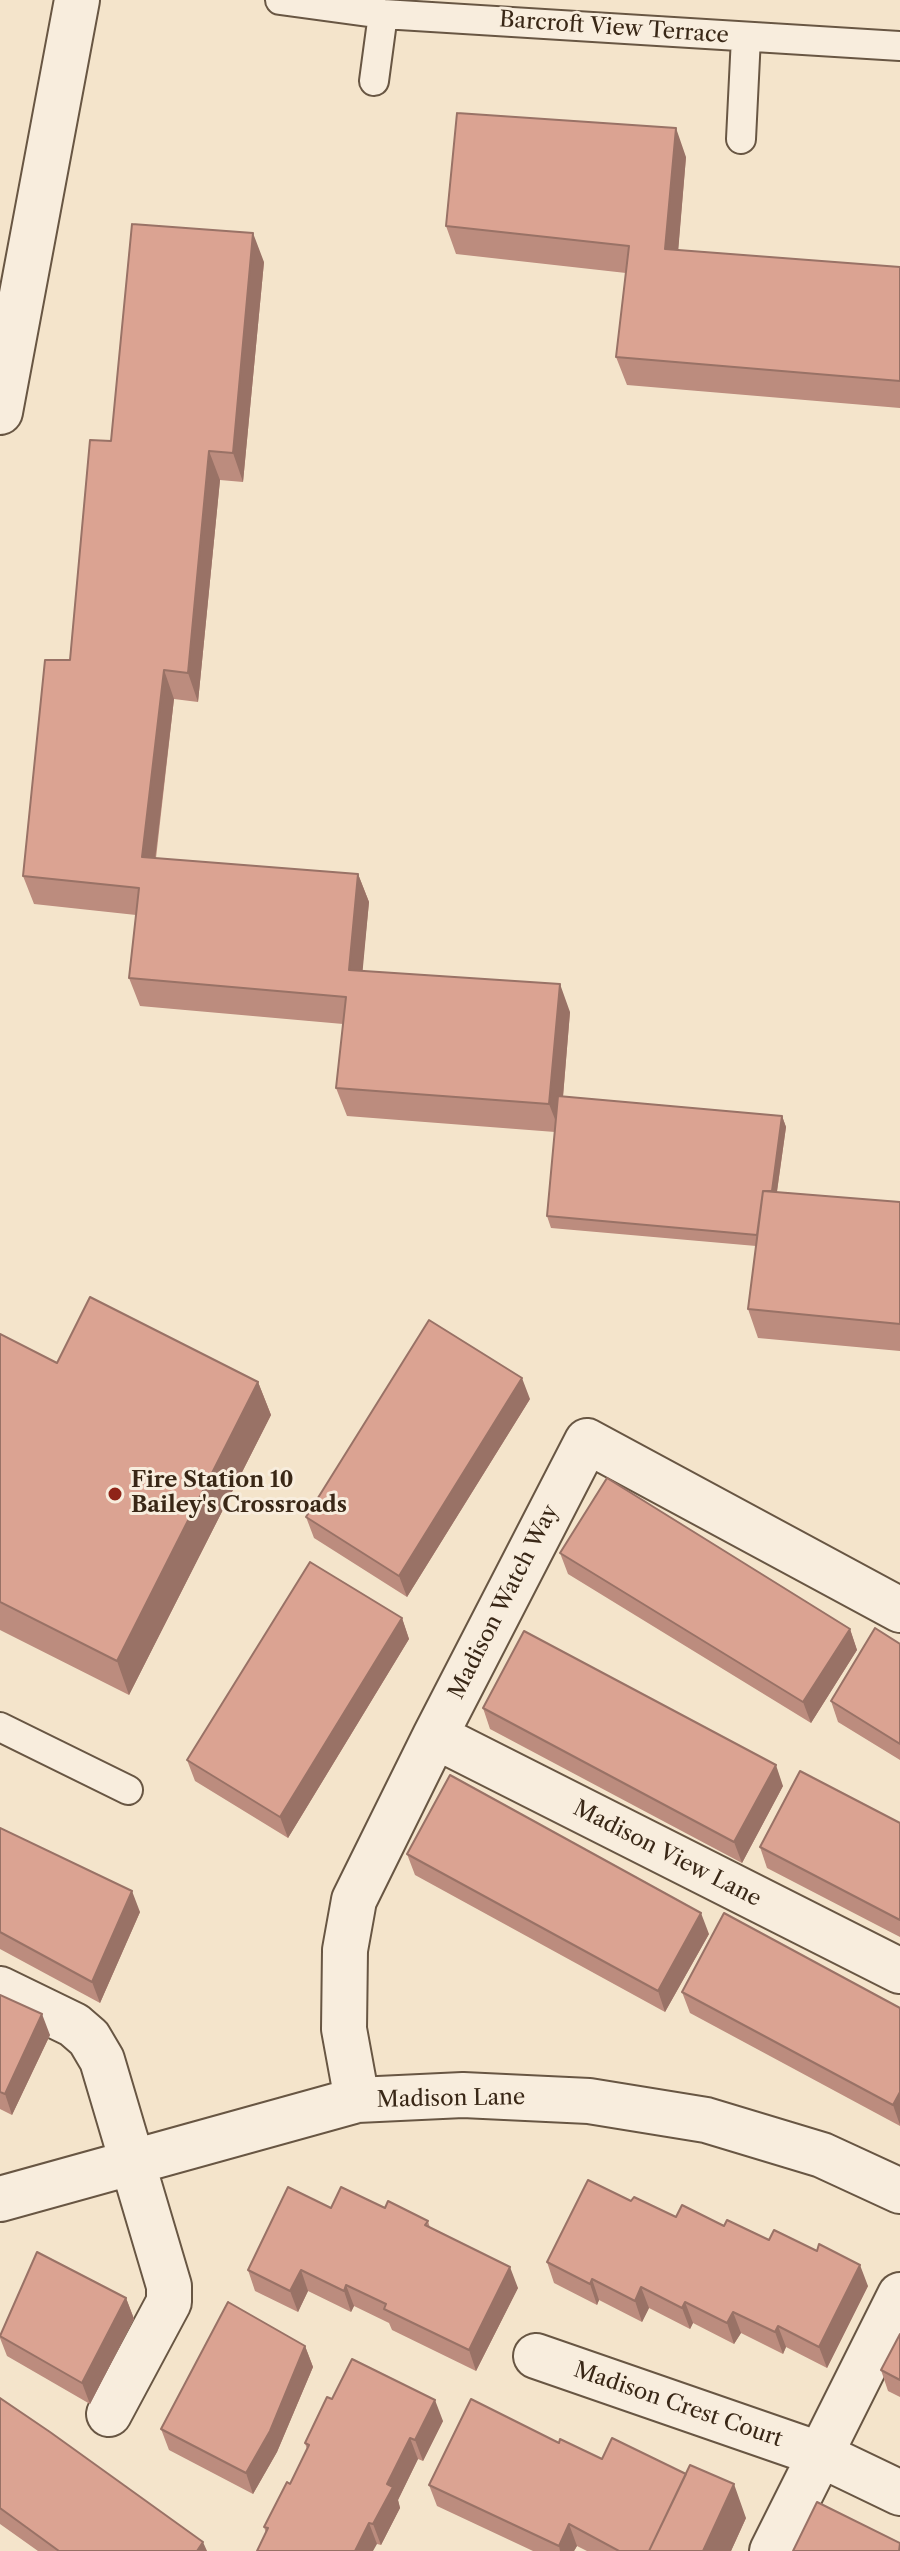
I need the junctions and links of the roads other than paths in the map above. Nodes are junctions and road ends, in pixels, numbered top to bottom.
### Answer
1 (77, 0) edge
2 (280, 0) edge
3 (383, 14) junction
4 (746, 37) junction
5 (900, 46) edge
6 (374, 81) dead end
7 (741, 139) dead end
8 (0, 412) edge
9 (900, 1610) edge
10 (0, 1727) edge
11 (435, 1736) junction
12 (128, 1790) dead end
13 (900, 1971) edge
14 (0, 1989) edge
15 (357, 2100) junction
16 (131, 2162) junction
17 (900, 2191) edge
18 (0, 2199) edge
19 (900, 2295) edge
20 (536, 2356) dead end
21 (109, 2414) dead end
22 (819, 2454) junction
23 (900, 2493) edge
24 (772, 2551) edge

1 - 8 street
2 - 3 lane, Barcroft View Terrace
3 - 4 lane, Barcroft View Terrace
3 - 6 lane
4 - 5 lane, Barcroft View Terrace
4 - 7 lane
9 - 11 street, Madison Watch Way
10 - 12 lane
11 - 13 street, Madison View Lane
11 - 15 street, Madison Watch Way
14 - 16 street
15 - 16 street, Madison Lane
15 - 17 street, Madison Lane
16 - 18 street, Madison Lane
16 - 21 street
19 - 22 street
20 - 22 street, Madison Crest Court
22 - 23 street, Madison Crest Court
22 - 24 street

